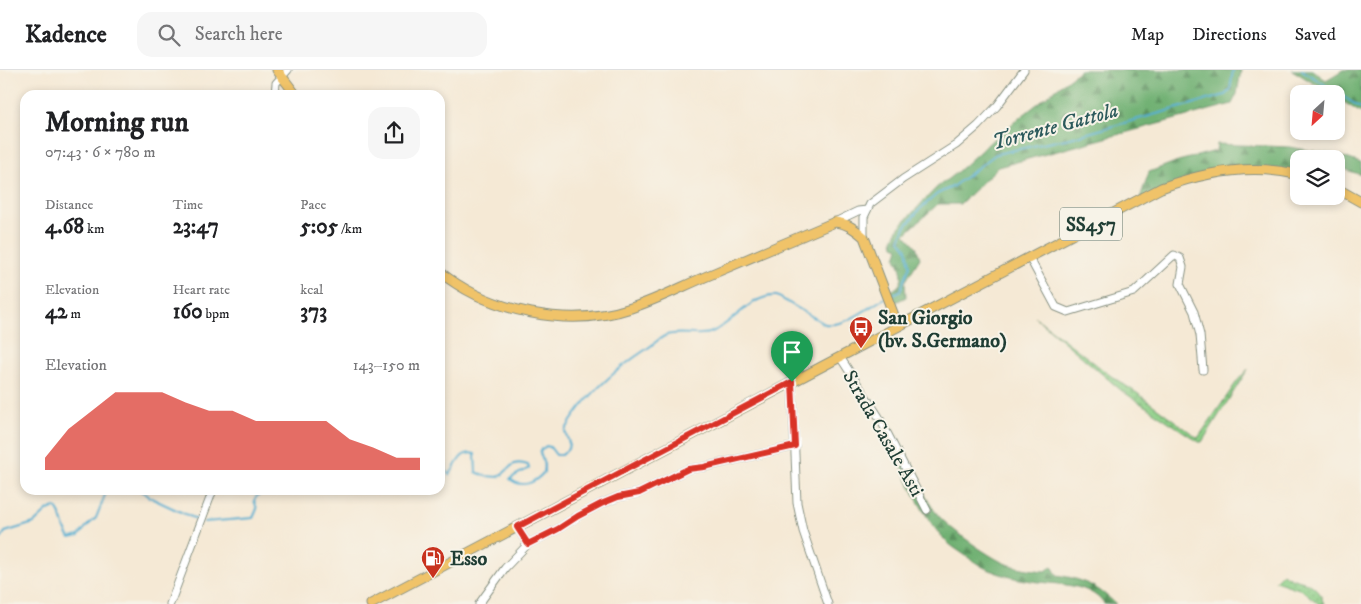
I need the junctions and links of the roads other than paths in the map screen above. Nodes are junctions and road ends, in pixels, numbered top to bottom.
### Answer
1 (1024, 70) edge
2 (282, 72) edge
3 (275, 90) edge
4 (293, 90) edge
5 (1290, 173) edge
6 (1345, 193) edge
7 (1361, 202) edge
8 (866, 210) junction
9 (835, 222) junction
10 (864, 237) junction
11 (1029, 257) junction
12 (445, 275) edge
13 (898, 326) junction
14 (840, 357) junction
15 (1203, 370) dead end
16 (792, 382) junction
17 (795, 446) junction
18 (211, 495) edge
19 (927, 510) dead end
20 (517, 527) junction
21 (528, 544) junction
22 (170, 604) edge
23 (371, 604) edge
24 (480, 604) edge
25 (828, 604) edge

1 - 8 street
2 - 3 street
2 - 4 main road
5 - 11 main road, SS457
6 - 7 main road
8 - 9 street
8 - 10 street
9 - 10 main road
9 - 12 main road
10 - 13 main road
11 - 13 main road, SS457
11 - 15 street
13 - 14 main road, SS457
14 - 16 main road, SS457
14 - 19 street, Strada Casale Asti
16 - 17 street
16 - 20 main road, SS457
17 - 21 street
17 - 25 street
18 - 22 street
20 - 21 street
20 - 23 main road, SS457
21 - 24 street

